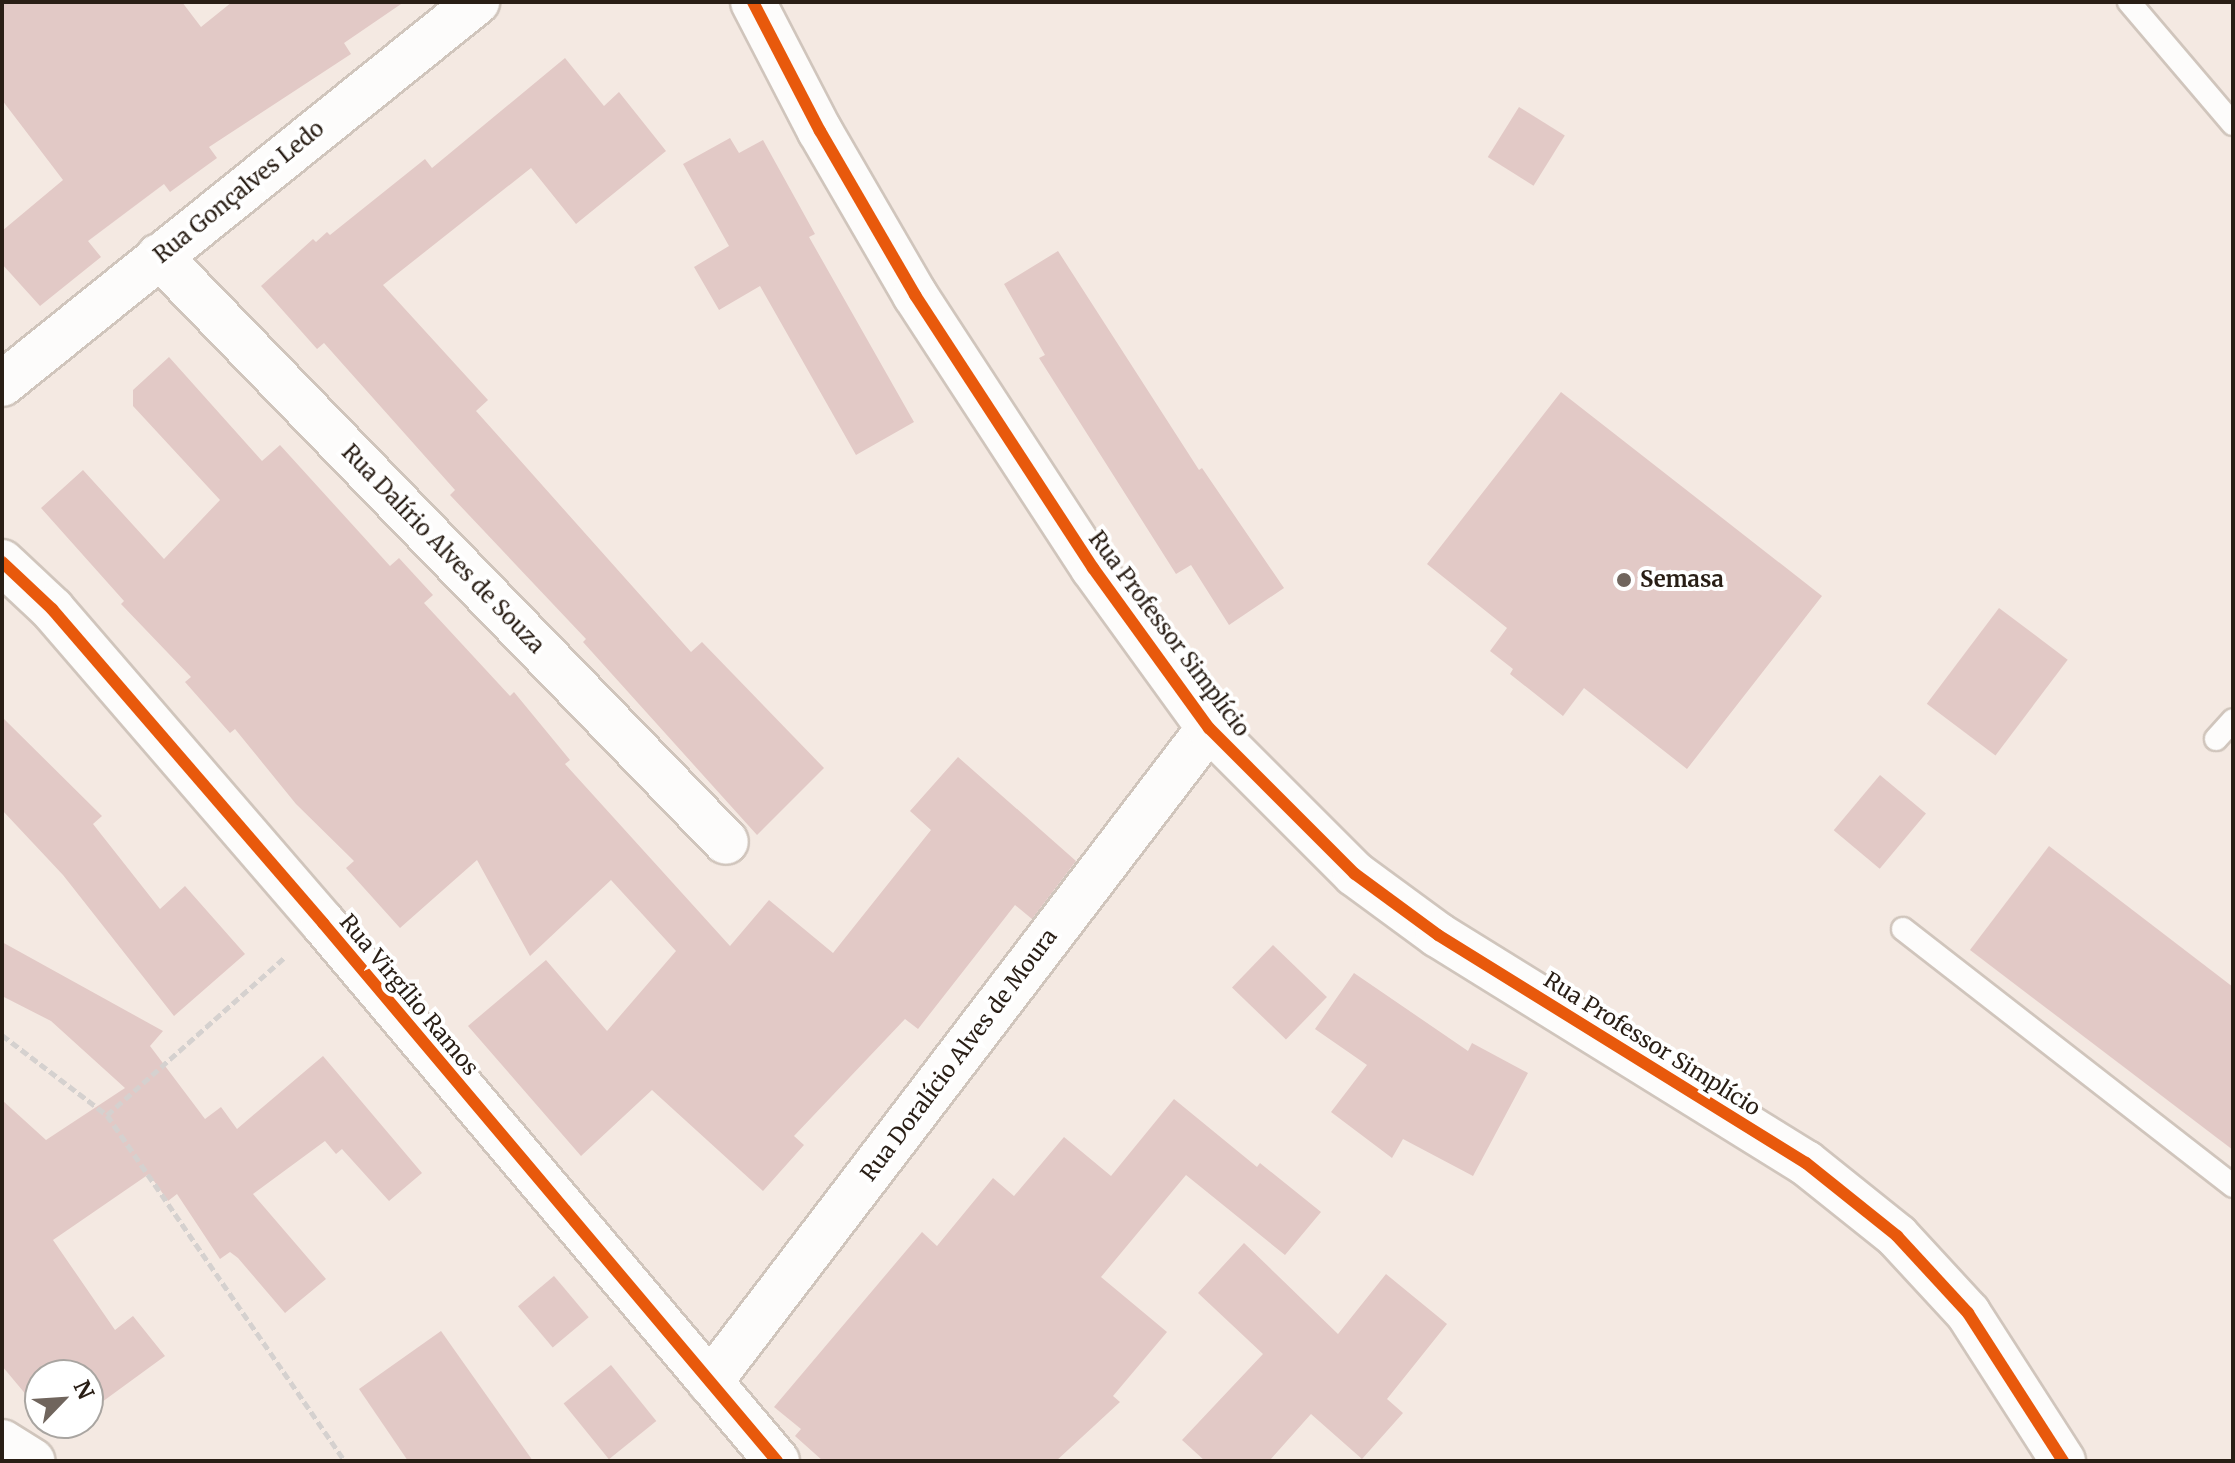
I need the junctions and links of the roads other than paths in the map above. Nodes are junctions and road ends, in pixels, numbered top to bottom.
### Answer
1 (477, 2) edge
2 (753, 2) edge
3 (2129, 2) edge
4 (2233, 124) edge
5 (159, 256) junction
6 (2, 384) edge
7 (2, 562) edge
8 (2233, 720) edge
9 (1209, 728) junction
10 (2216, 739) dead end
11 (726, 842) dead end
12 (1903, 929) dead end
13 (2233, 1186) edge
14 (710, 1382) junction
15 (2, 1442) edge
16 (32, 1461) edge
17 (777, 1461) edge
18 (2063, 1461) edge

1 - 5 street, Rua Gonçalves Ledo
2 - 9 street, Rua Professor Simplício
3 - 4 lane
5 - 6 street, Rua Gonçalves Ledo
5 - 11 street, Rua Dalírio Alves de Souza
7 - 14 street, Rua Virgílio Ramos
8 - 10 lane
9 - 14 street, Rua Doralício Alves de Moura
9 - 18 street, Rua Professor Simplício
12 - 13 lane
14 - 17 street, Rua Virgílio Ramos
15 - 16 street

